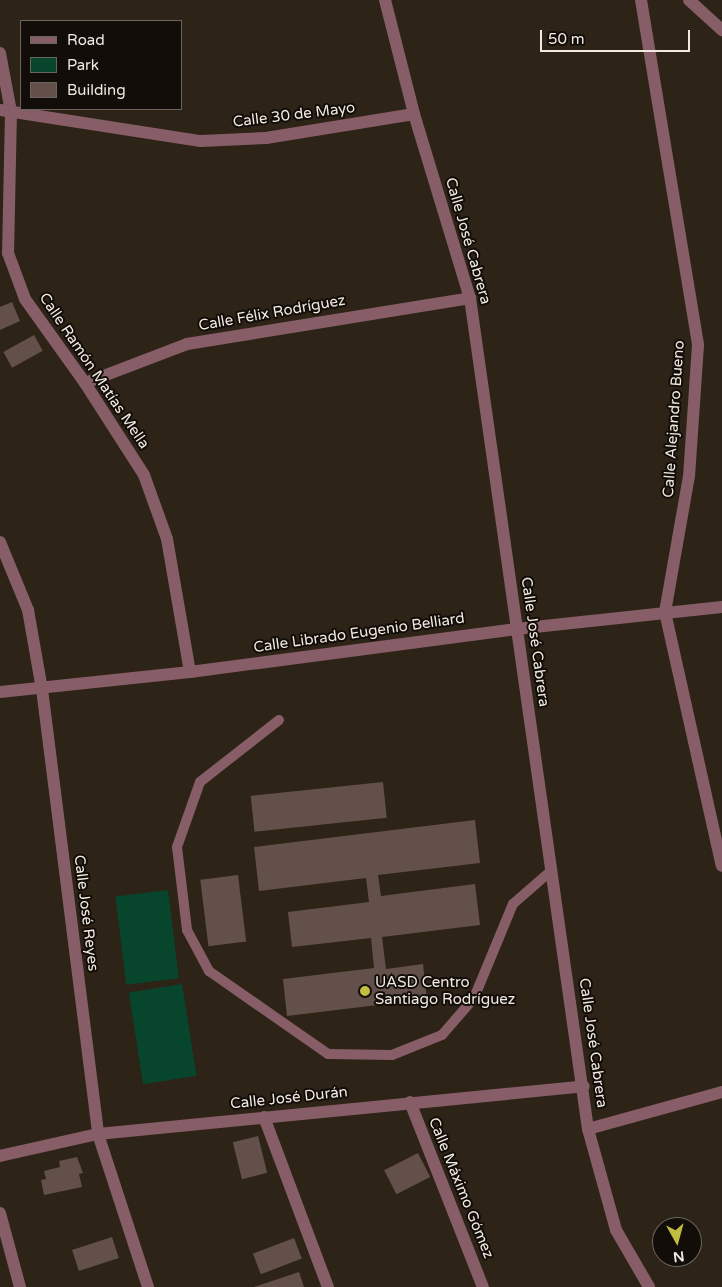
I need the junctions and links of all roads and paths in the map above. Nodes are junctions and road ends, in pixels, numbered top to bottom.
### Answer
1 (385, 0) edge
2 (641, 0) edge
3 (689, 0) edge
4 (722, 30) edge
5 (0, 53) edge
6 (5, 111) edge
7 (414, 114) junction
8 (470, 298) junction
9 (85, 383) junction
10 (0, 542) edge
11 (722, 607) edge
12 (665, 612) junction
13 (516, 629) junction
14 (190, 672) junction
15 (42, 689) junction
16 (0, 692) edge
17 (279, 720) dead end
18 (722, 866) edge
19 (552, 870) junction
20 (584, 1086) junction
21 (722, 1092) edge
22 (410, 1102) junction
23 (264, 1117) junction
24 (588, 1128) junction
25 (98, 1134) junction
26 (0, 1156) edge
27 (0, 1213) edge
28 (20, 1287) edge
29 (148, 1287) edge
30 (328, 1287) edge
31 (483, 1287) edge
32 (649, 1287) edge

1 - 7 street, Calle José Cabrera
2 - 12 street, Calle Alejandro Bueno
3 - 4 street
5 - 6 street, Calle Ramón Matías Mella
6 - 7 street, Calle 30 de Mayo
6 - 9 street, Calle Ramón Matías Mella
7 - 8 street, Calle José Cabrera
8 - 9 street, Calle Félix Rodríguez
8 - 13 street, Calle José Cabrera
9 - 14 street, Calle Ramón Matías Mella
10 - 15 street, Calle José Reyes
11 - 12 street, Calle Librado Eugenio Belliard
12 - 13 street, Calle Librado Eugenio Belliard
12 - 18 street, Calle Alejandro Bueno
13 - 14 street, Calle Librado Eugenio Belliard
13 - 19 street, Calle José Cabrera
14 - 15 street, Calle Librado Eugenio Belliard
15 - 16 street, Calle Librado Eugenio Belliard
15 - 25 street, Calle José Reyes
17 - 19 lane
19 - 20 street, Calle José Cabrera
20 - 22 street, Calle José Durán
20 - 24 street, Calle José Cabrera
21 - 24 street
22 - 23 street, Calle José Durán
22 - 31 street, Calle Máximo Gómez
23 - 25 street, Calle José Durán
23 - 30 street
24 - 32 street, Calle José Cabrera
25 - 26 street, Calle José Durán
25 - 29 street, Calle José Reyes
27 - 28 street

